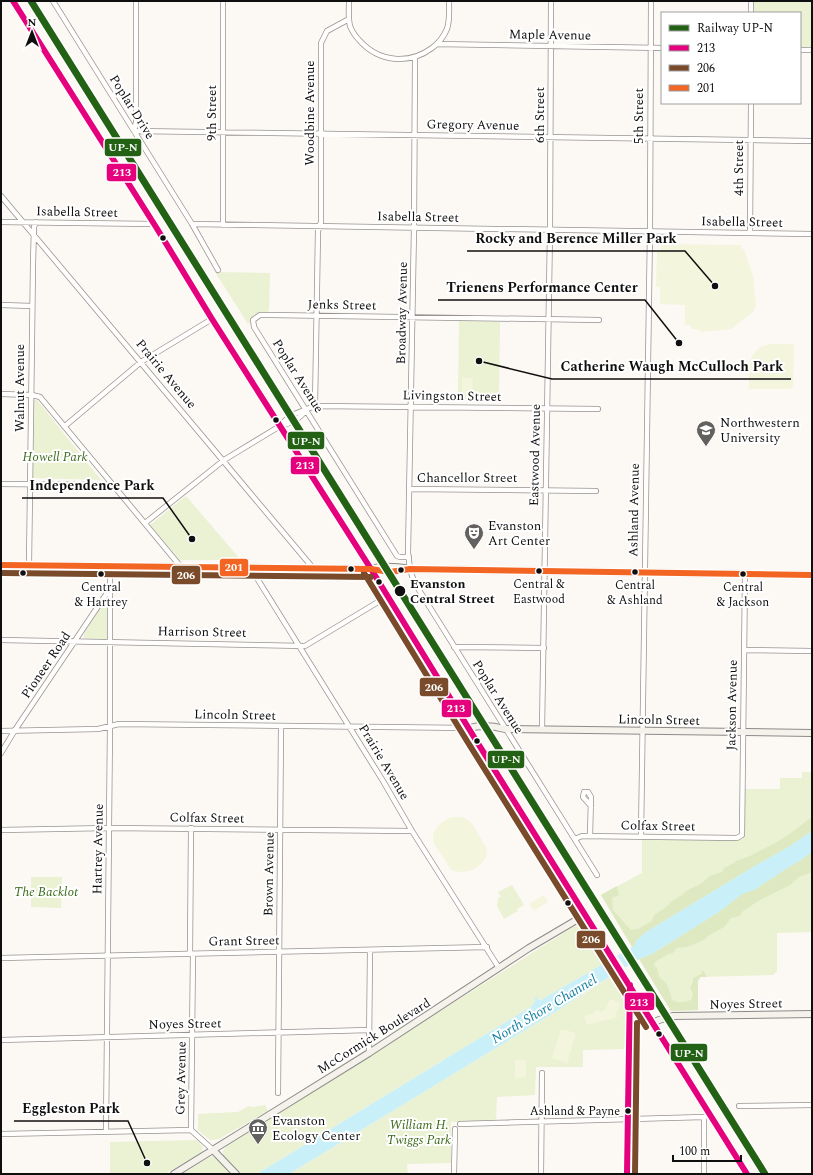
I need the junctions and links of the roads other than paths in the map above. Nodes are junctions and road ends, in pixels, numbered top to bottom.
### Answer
1 (13, 1) edge
2 (53, 1) edge
3 (136, 1) edge
4 (223, 1) edge
5 (349, 1) edge
6 (449, 1) edge
7 (551, 1) edge
8 (651, 1) edge
9 (751, 1) edge
10 (751, 12) edge
11 (349, 19) junction
12 (437, 44) junction
13 (551, 46) junction
14 (651, 48) junction
15 (661, 48) edge
16 (801, 50) edge
17 (812, 50) edge
18 (415, 58) junction
19 (751, 104) edge
20 (134, 131) junction
21 (224, 132) junction
22 (321, 134) junction
23 (415, 135) junction
24 (551, 137) junction
25 (650, 139) junction
26 (751, 140) junction
27 (812, 141) edge
28 (1, 196) edge
29 (1, 222) edge
30 (23, 222) junction
31 (36, 222) junction
32 (154, 224) junction
33 (192, 224) junction
34 (320, 224) junction
35 (223, 225) junction
36 (414, 228) junction
37 (550, 230) junction
38 (650, 231) junction
39 (750, 233) junction
40 (812, 234) edge
41 (34, 235) junction
42 (218, 270) dead end
43 (1, 305) edge
44 (32, 306) junction
45 (317, 316) junction
46 (412, 317) junction
47 (212, 319) junction
48 (548, 319) junction
49 (254, 320) joint
50 (599, 320) dead end
51 (141, 362) junction
52 (1, 394) edge
53 (32, 395) junction
54 (315, 406) junction
55 (411, 407) junction
56 (547, 408) junction
57 (598, 409) dead end
58 (306, 410) junction
59 (65, 426) junction
60 (280, 426) junction
61 (224, 460) junction
62 (1, 484) edge
63 (30, 484) junction
64 (113, 485) junction
65 (410, 489) junction
66 (546, 490) junction
67 (596, 491) dead end
68 (146, 523) junction
69 (409, 557) junction
70 (1, 565) edge
71 (29, 565) junction
72 (110, 566) junction
73 (181, 567) junction
74 (250, 567) junction
75 (313, 568) junction
76 (371, 569) junction
77 (410, 569) junction
78 (544, 571) junction
79 (644, 572) junction
80 (745, 574) junction
81 (812, 575) edge
82 (109, 590) junction
83 (388, 596) junction
84 (1, 640) edge
85 (76, 641) junction
86 (110, 642) junction
87 (299, 646) junction
88 (454, 647) junction
89 (544, 648) junction
90 (744, 650) junction
91 (812, 651) edge
92 (110, 726) junction
93 (282, 726) junction
94 (350, 728) junction
95 (469, 728) junction
96 (505, 729) junction
97 (15, 730) junction
98 (542, 730) junction
99 (1, 731) edge
100 (643, 731) junction
101 (743, 732) junction
102 (812, 733) edge
103 (1, 753) edge
104 (591, 806) dead end
105 (110, 828) junction
106 (191, 828) junction
107 (1, 830) edge
108 (281, 830) junction
109 (412, 831) junction
110 (590, 836) junction
111 (642, 836) junction
112 (741, 836) joint
113 (575, 839) junction
114 (597, 875) dead end
115 (585, 915) junction
116 (487, 947) junction
117 (370, 950) junction
118 (280, 951) junction
119 (192, 954) junction
120 (108, 956) junction
121 (1, 958) edge
122 (500, 968) junction
123 (630, 985) junction
124 (812, 1014) edge
125 (629, 1023) junction
126 (653, 1023) junction
127 (369, 1030) junction
128 (279, 1032) junction
129 (193, 1035) junction
130 (107, 1037) junction
131 (1, 1040) edge
132 (369, 1053) junction
133 (542, 1073) dead end
134 (278, 1093) dead end
135 (812, 1105) edge
136 (739, 1106) dead end
137 (707, 1116) junction
138 (628, 1119) junction
139 (542, 1121) junction
140 (460, 1124) dead end
141 (455, 1129) dead end
142 (191, 1130) junction
143 (106, 1132) junction
144 (1, 1134) edge
145 (213, 1150) junction
146 (174, 1174) edge
147 (236, 1174) edge
148 (454, 1174) edge
149 (541, 1174) edge
150 (627, 1174) edge
151 (704, 1174) edge
152 (747, 1174) edge

1 - 32 main road
2 - 20 street, Poplar Drive
3 - 20 street
4 - 21 street, 9th Street
5 - 11 street
6 - 12 street
7 - 13 street, 6th Street
8 - 14 street, 5th Street
9 - 10 street
11 - 18 street
11 - 22 street, Woodbine Avenue
12 - 13 street, Maple Avenue
12 - 18 street
13 - 14 street, Maple Avenue
13 - 24 street, 6th Street
14 - 15 street, Maple Avenue
14 - 25 street, 5th Street
16 - 17 street
18 - 23 street, Broadway Avenue
19 - 26 street, 4th Street
20 - 21 street, Gregory Avenue
20 - 33 street, Poplar Drive
21 - 22 street, Gregory Avenue
21 - 35 street, 9th Street
22 - 23 street, Gregory Avenue
22 - 34 street, Woodbine Avenue
23 - 24 street, Gregory Avenue
23 - 36 street, Broadway Avenue
24 - 25 street, Gregory Avenue
24 - 37 street, 6th Street
25 - 26 street, Gregory Avenue
25 - 38 street, 5th Street
26 - 27 street, Gregory Avenue
26 - 39 street, 4th Street
28 - 30 street, Prairie Avenue
29 - 30 street, Isabella Street
30 - 31 street, Isabella Street
30 - 41 street, Prairie Avenue
31 - 32 street, Isabella Street
31 - 41 street, Walnut Avenue
32 - 47 main road
33 - 35 street, Isabella Street
33 - 42 street
34 - 35 street, Isabella Street
34 - 36 street, Isabella Street
34 - 45 street, Woodbine Avenue
36 - 37 street, Isabella Street
36 - 46 street, Broadway Avenue
37 - 38 street, Isabella Street
37 - 48 street, Eastwood Avenue
38 - 39 street, Isabella Street
38 - 79 street, Ashland Avenue
39 - 40 street, Isabella Street
41 - 44 street, Walnut Avenue
41 - 51 street, Prairie Avenue
43 - 44 street
44 - 53 street, Walnut Avenue
45 - 46 street, Jenks Street
45 - 49 street, Jenks Street
45 - 54 street, Woodbine Avenue
46 - 48 street, Jenks Street
46 - 55 street, Broadway Avenue
47 - 51 street
47 - 60 main road
48 - 50 street, Jenks Street
48 - 56 street, Eastwood Avenue
49 - 58 street, Poplar Avenue
51 - 59 street
51 - 61 street, Prairie Avenue
52 - 53 street
53 - 59 street
53 - 63 street, Walnut Avenue
54 - 55 street, Livingston Street
54 - 58 street, Livingston Street
55 - 56 street, Livingston Street
55 - 65 street, Broadway Avenue
56 - 57 street, Livingston Street
56 - 66 street, Eastwood Avenue
58 - 60 street, Livingston Street
58 - 69 street, Poplar Avenue
59 - 64 street
60 - 61 street, Livingston Street
60 - 76 main road
61 - 68 street, Livingston Street
61 - 75 street, Prairie Avenue
62 - 63 street
63 - 64 street
63 - 71 street, Walnut Avenue
64 - 68 street
65 - 66 street, Chancellor Street
65 - 69 street, Broadway Avenue
66 - 67 street, Chancellor Street
66 - 78 street, Eastwood Avenue
68 - 73 street
69 - 77 street, Broadway Avenue
70 - 71 main road
71 - 72 main road
72 - 73 main road
72 - 82 street, Hartrey Avenue
73 - 74 main road
74 - 75 main road
74 - 87 street, Prairie Avenue
75 - 76 main road
76 - 77 main road
76 - 83 main road
77 - 78 main road
77 - 88 street, Poplar Avenue
78 - 79 main road
78 - 89 street, Eastwood Avenue
79 - 80 main road
79 - 100 street, Ashland Avenue
80 - 81 main road
80 - 90 street, Jackson Avenue
82 - 85 street, Pioneer Road
82 - 86 street, Hartrey Avenue
83 - 87 street, Harrison Street
83 - 95 main road
84 - 85 street, Harrison Street
85 - 86 street, Harrison Street
85 - 97 street, Pioneer Road
86 - 87 street, Harrison Street
86 - 92 street, Hartrey Avenue
87 - 94 street, Prairie Avenue
88 - 89 street
88 - 96 street, Poplar Avenue
89 - 98 street, Eastwood Avenue
90 - 91 street
90 - 101 street, Jackson Avenue
92 - 93 street, Lincoln Street
92 - 97 street, Lincoln Street
92 - 105 street, Hartrey Avenue
93 - 94 street, Lincoln Street
93 - 108 street, Brown Avenue
94 - 95 street, Lincoln Street
94 - 109 street, Prairie Avenue
95 - 96 main road, Lincoln Street
95 - 115 main road
96 - 98 main road, Lincoln Street
96 - 113 street, Poplar Avenue
97 - 99 street, Lincoln Street
97 - 103 street, Pioneer Road
98 - 100 main road, Lincoln Street
100 - 101 main road, Lincoln Street
100 - 111 street, Ashland Avenue
101 - 102 main road, Lincoln Street
101 - 112 street, Jackson Avenue
104 - 110 street
105 - 106 street, Colfax Street
105 - 107 street, Colfax Street
105 - 120 street, Hartrey Avenue
106 - 108 street, Colfax Street
106 - 119 street, Grey Avenue
108 - 109 street, Colfax Street
108 - 118 street, Brown Avenue
109 - 116 street, Prairie Avenue
110 - 111 street, Colfax Street
110 - 113 street, Colfax Street
111 - 112 street, Colfax Street
113 - 114 street, Poplar Avenue
115 - 122 main road, McCormick Boulevard
115 - 123 main road
116 - 117 street, Grant Street
116 - 122 street, Prairie Avenue
117 - 118 street, Grant Street
117 - 127 street
118 - 119 street, Grant Street
118 - 128 street, Brown Avenue
119 - 120 street, Grant Street
119 - 129 street, Grey Avenue
120 - 121 street, Grant Street
120 - 130 street, Hartrey Avenue
122 - 132 main road, McCormick Boulevard
123 - 125 street
123 - 126 main road
124 - 126 main road, Noyes Street
125 - 126 street, Noyes Street
125 - 138 street
126 - 137 main road
127 - 128 street, Noyes Street
127 - 132 street
128 - 129 street, Noyes Street
128 - 134 street, Brown Avenue
129 - 130 street, Noyes Street
129 - 142 street, Grey Avenue
130 - 131 street, Noyes Street
130 - 143 street, Hartrey Avenue
132 - 145 main road, McCormick Boulevard
133 - 139 street
135 - 136 street
137 - 138 street
137 - 151 street
137 - 152 main road
138 - 139 street
138 - 150 street
139 - 140 street
139 - 149 street
141 - 148 street
142 - 143 street
142 - 145 street
143 - 144 street
145 - 146 main road, McCormick Boulevard
145 - 147 main road

